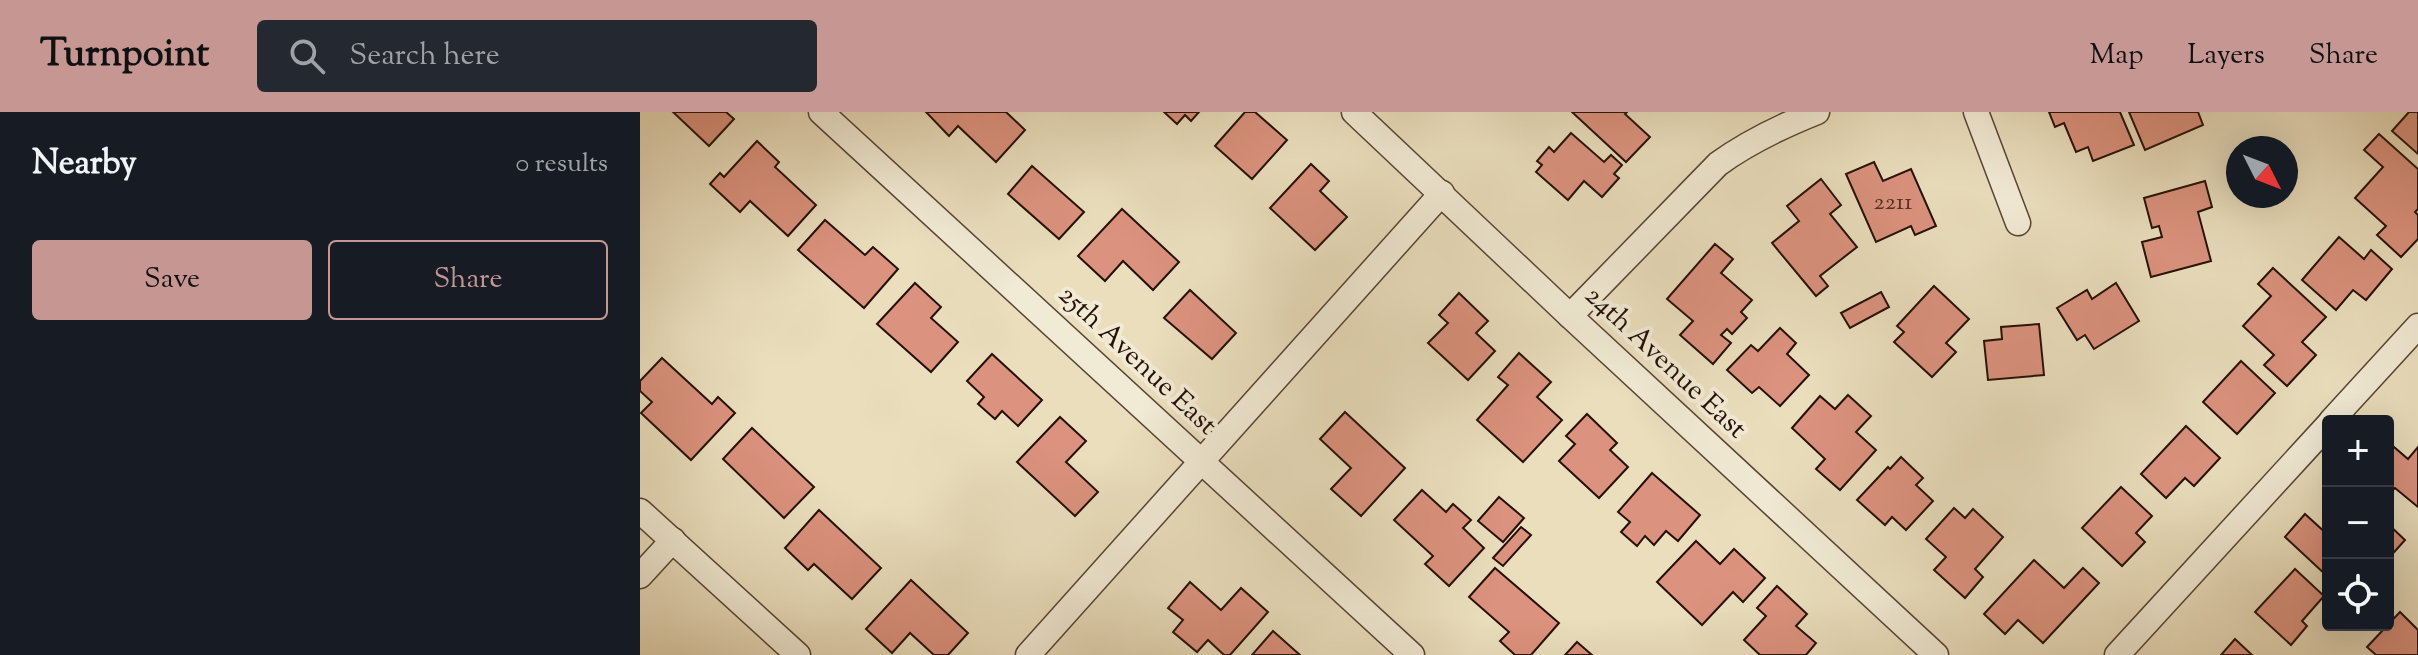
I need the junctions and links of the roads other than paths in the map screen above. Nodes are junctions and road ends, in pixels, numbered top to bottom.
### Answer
1 (821, 112) edge
2 (1354, 112) edge
3 (1817, 112) edge
4 (1976, 112) edge
5 (1442, 193) junction
6 (2018, 223) dead end
7 (1570, 316) junction
8 (2418, 326) edge
9 (2337, 415) edge
10 (2322, 432) edge
11 (1201, 460) junction
12 (640, 511) edge
13 (673, 540) junction
14 (640, 576) edge
15 (798, 655) edge
16 (1028, 655) edge
17 (1412, 655) edge
18 (1936, 655) edge
19 (2117, 655) edge

1 - 11 street, 25th Avenue East
2 - 5 street, 24th Avenue East
3 - 7 street
4 - 6 street
5 - 7 street, 24th Avenue East
5 - 11 street
7 - 18 street, 24th Avenue East
8 - 9 street
10 - 19 street
11 - 16 street
11 - 17 street, 25th Avenue East
12 - 13 street
13 - 14 street
13 - 15 street

